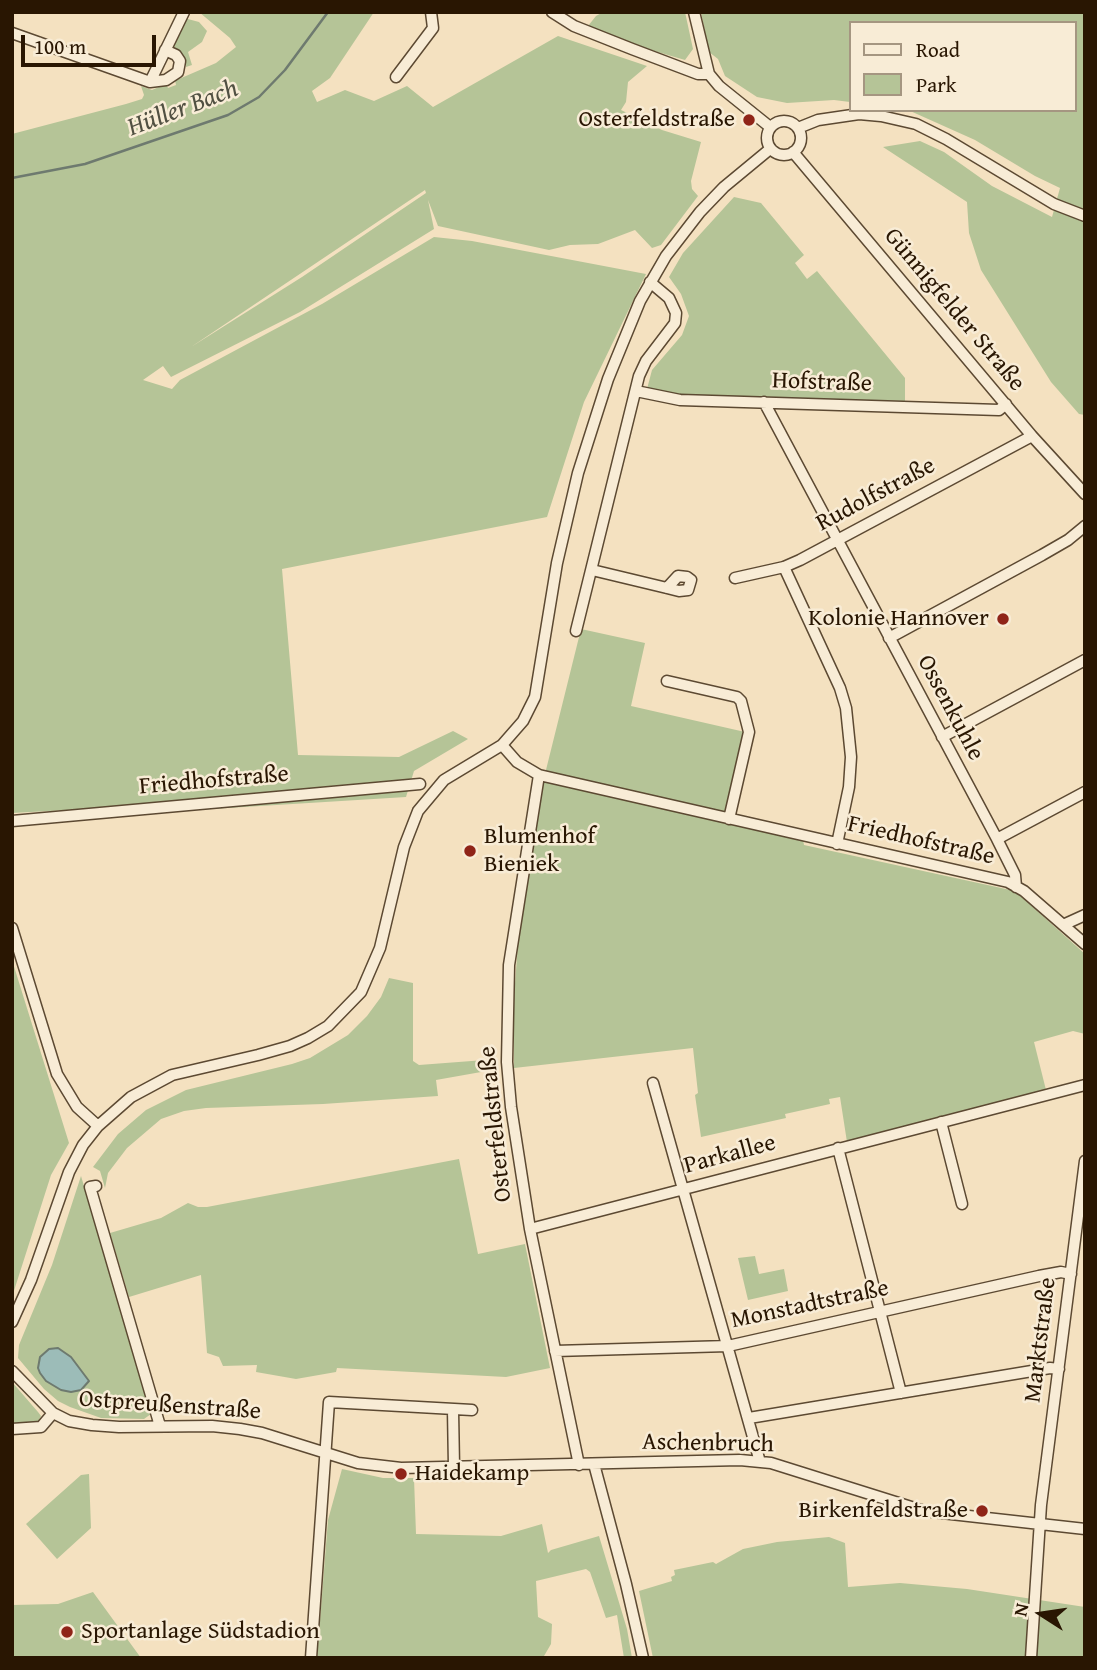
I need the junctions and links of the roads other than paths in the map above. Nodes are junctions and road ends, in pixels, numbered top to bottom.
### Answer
1 (184, 12) edge
2 (431, 12) edge
3 (552, 12) edge
4 (694, 12) edge
5 (12, 33) edge
6 (165, 50) junction
7 (709, 74) junction
8 (396, 77) dead end
9 (150, 82) junction
10 (770, 127) junction
11 (798, 128) junction
12 (770, 149) junction
13 (793, 152) junction
14 (1085, 216) edge
15 (650, 282) junction
16 (636, 391) junction
17 (764, 402) junction
18 (1006, 404) junction
19 (1032, 436) junction
20 (1085, 494) edge
21 (1085, 526) edge
22 (837, 541) junction
23 (784, 568) junction
24 (592, 570) junction
25 (735, 578) dead end
26 (667, 588) dead end
27 (576, 631) dead end
28 (889, 638) junction
29 (1085, 660) edge
30 (667, 681) dead end
31 (942, 737) junction
32 (502, 745) junction
33 (539, 775) junction
34 (420, 784) dead end
35 (1085, 792) edge
36 (729, 819) junction
37 (12, 821) edge
38 (997, 839) junction
39 (836, 844) junction
40 (1016, 887) junction
41 (1085, 915) edge
42 (1063, 925) junction
43 (12, 928) edge
44 (1085, 944) edge
45 (653, 1083) dead end
46 (1085, 1085) edge
47 (941, 1122) junction
48 (98, 1126) junction
49 (838, 1148) junction
50 (1085, 1161) edge
51 (1084, 1174) edge
52 (96, 1186) dead end
53 (684, 1189) junction
54 (962, 1204) dead end
55 (530, 1229) junction
56 (1071, 1274) junction
57 (880, 1311) junction
58 (12, 1322) edge
59 (728, 1346) junction
60 (555, 1351) junction
61 (1059, 1369) junction
62 (12, 1371) edge
63 (901, 1392) junction
64 (453, 1410) junction
65 (472, 1410) dead end
66 (53, 1413) junction
67 (749, 1418) junction
68 (160, 1426) junction
69 (12, 1429) edge
70 (325, 1452) junction
71 (760, 1462) junction
72 (594, 1464) junction
73 (579, 1465) junction
74 (454, 1467) junction
75 (1039, 1524) junction
76 (1085, 1529) edge
77 (311, 1658) edge
78 (643, 1658) edge
79 (1031, 1658) edge

1 - 6 street
2 - 8 street
3 - 7 street
4 - 7 street
5 - 9 street
6 - 9 street
6 - 9 street
7 - 10 street
10 - 11 street
10 - 12 street
11 - 13 street
11 - 14 street
12 - 13 street
12 - 15 street
13 - 18 street, Günnigfelder Straße
15 - 16 street
15 - 32 street
16 - 17 street, Hofstraße
16 - 24 street
17 - 18 street, Hofstraße
17 - 22 street, Ossenkuhle
18 - 19 street, Günnigfelder Straße
19 - 20 street, Günnigfelder Straße
19 - 22 street, Rudolfstraße
21 - 28 street
22 - 23 street, Rudolfstraße
22 - 28 street, Ossenkuhle
23 - 25 street, Rudolfstraße
23 - 39 street
24 - 26 street
24 - 27 street
28 - 31 street, Ossenkuhle
29 - 31 street
30 - 36 street
31 - 38 street, Ossenkuhle
32 - 33 street, Friedhofstraße
32 - 48 street
33 - 36 street, Friedhofstraße
33 - 55 street, Osterfeldstraße
34 - 37 street, Friedhofstraße
35 - 38 street
36 - 39 street, Friedhofstraße
38 - 40 street, Ossenkuhle
39 - 40 street, Friedhofstraße
40 - 42 street, Friedhofstraße
41 - 42 street
42 - 44 street, Friedhofstraße
43 - 48 street
45 - 53 street
46 - 47 street, Parkallee
47 - 49 street, Parkallee
47 - 54 street
48 - 58 street
49 - 53 street, Parkallee
49 - 57 street
50 - 51 street, Marktstraße
51 - 56 street, Marktstraße
52 - 68 street
53 - 55 street, Parkallee
53 - 59 street
55 - 60 street, Osterfeldstraße
56 - 57 street, Monstadtstraße
56 - 61 street, Marktstraße
57 - 59 street, Monstadtstraße
57 - 63 street
59 - 60 street, Monstadtstraße
59 - 67 street
60 - 73 street, Osterfeldstraße
61 - 63 street
61 - 75 street, Marktstraße
62 - 66 street, Ostpreußenstraße
63 - 67 street
64 - 65 street
64 - 70 street
64 - 74 street
66 - 68 street, Ostpreußenstraße
66 - 69 street, Ostpreußenstraße
67 - 71 street
68 - 70 street, Ostpreußenstraße
70 - 74 street, Ostpreußenstraße
70 - 77 street
71 - 72 street, Aschenbruch
71 - 75 street, Aschenbruch
72 - 73 street, Aschenbruch
72 - 78 street
73 - 74 street, Ostpreußenstraße
75 - 76 street, Aschenbruch
75 - 79 street

